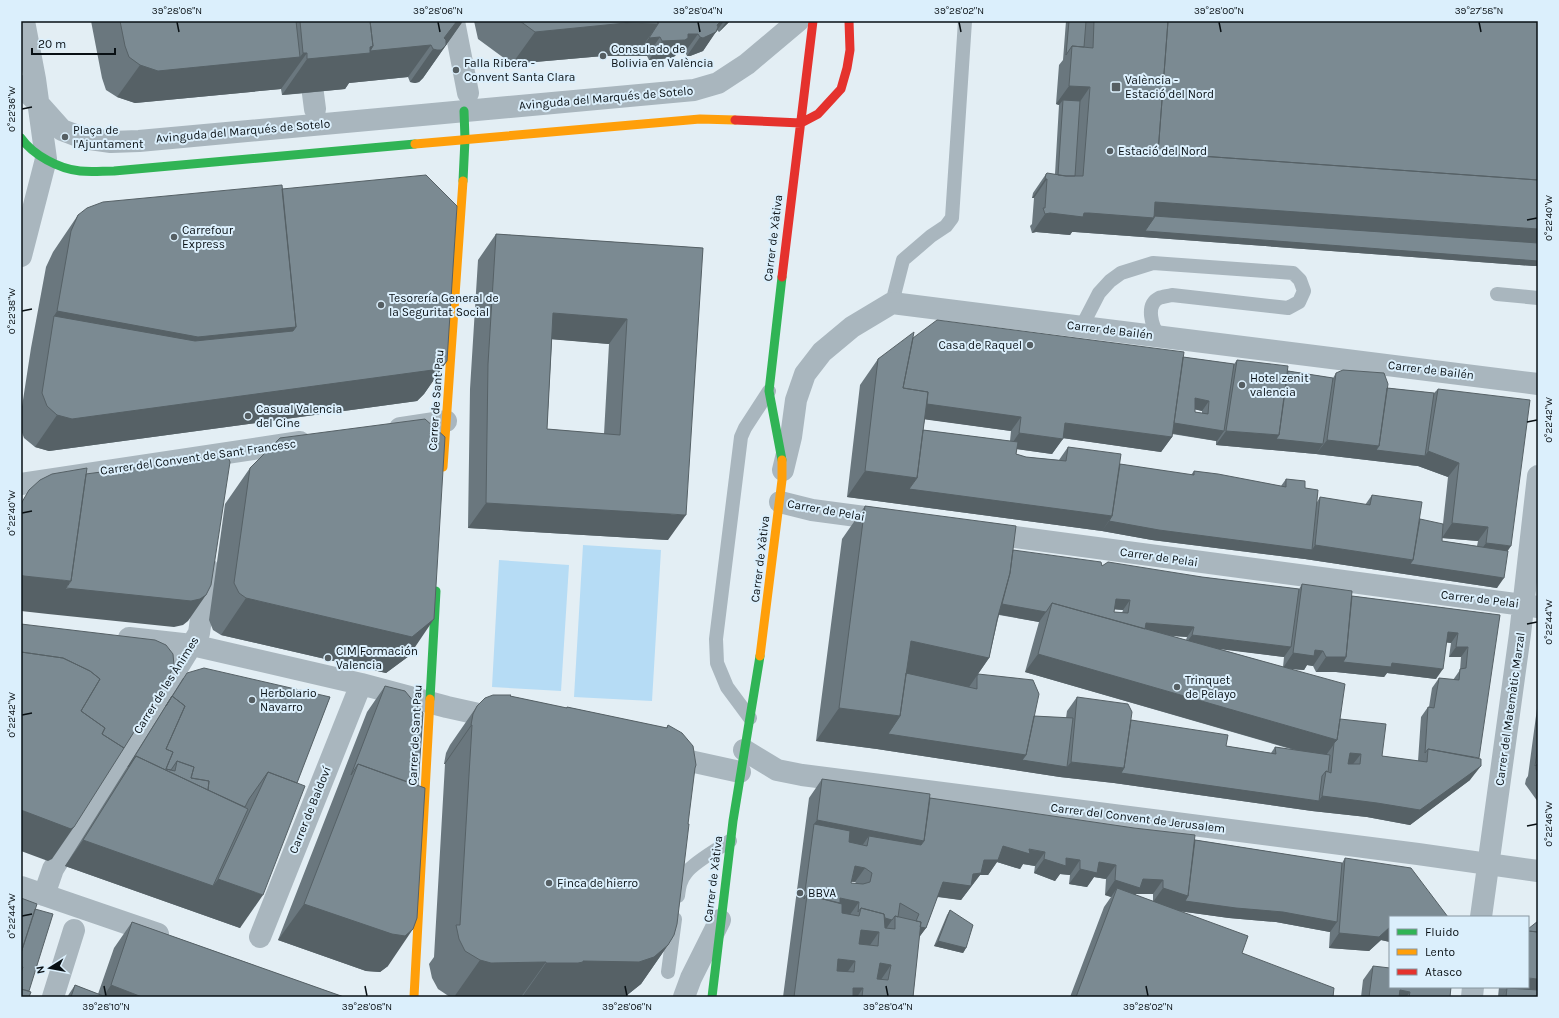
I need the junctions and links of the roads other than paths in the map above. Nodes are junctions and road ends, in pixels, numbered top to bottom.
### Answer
1 (24, 21) edge
2 (454, 21) edge
3 (798, 21) edge
4 (812, 21) edge
5 (849, 21) edge
6 (965, 21) edge
7 (21, 86) edge
8 (312, 86) edge
9 (37, 102) junction
10 (466, 102) junction
11 (315, 109) dead end
12 (801, 123) junction
13 (21, 138) edge
14 (465, 139) junction
15 (46, 159) junction
16 (22, 251) edge
17 (1497, 294) dead end
18 (1538, 298) edge
19 (892, 303) junction
20 (1082, 326) junction
21 (1158, 336) junction
22 (1538, 384) edge
23 (769, 390) junction
24 (446, 420) junction
25 (380, 430) edge
26 (317, 440) edge
27 (224, 453) junction
28 (783, 470) junction
29 (443, 473) edge
30 (1538, 476) edge
31 (220, 477) edge
32 (21, 484) edge
33 (780, 502) junction
34 (905, 523) edge
35 (968, 531) edge
36 (211, 547) edge
37 (436, 583) edge
38 (1531, 606) edge
39 (106, 635) edge
40 (192, 645) junction
41 (361, 684) junction
42 (429, 702) junction
43 (750, 718) junction
44 (524, 724) edge
45 (744, 750) junction
46 (646, 751) edge
47 (740, 772) junction
48 (730, 841) junction
49 (1489, 864) junction
50 (1538, 871) edge
51 (21, 887) edge
52 (44, 895) junction
53 (1481, 916) edge
54 (721, 919) junction
55 (74, 930) dead end
56 (260, 937) edge
57 (177, 941) edge
58 (668, 972) edge
59 (53, 997) edge
60 (414, 997) edge
61 (684, 997) edge
62 (712, 997) edge

1 - 9 street
2 - 10 street
3 - 10 street, Avinguda del Marqués de Sotelo
4 - 12 street, Carrer de Xàtiva
5 - 12 street
6 - 19 lane
7 - 9 street
8 - 11 street
9 - 10 street, Avinguda del Marqués de Sotelo
9 - 15 street
10 - 14 street
12 - 14 street
12 - 23 street, Carrer de Xàtiva
13 - 15 street
14 - 15 street
14 - 24 street, Carrer de Sant Pau
15 - 16 street
17 - 18 lane
19 - 20 street, Carrer de Bailén
19 - 28 street
20 - 21 street, Carrer de Bailén
20 - 21 lane
21 - 22 street, Carrer de Bailén
23 - 28 street, Carrer de Xàtiva
23 - 43 lane
24 - 25 street
24 - 29 street, Carrer de Sant Pau
26 - 27 street, Carrer del Convent de Sant Francesc
27 - 31 street
27 - 32 street, Carrer del Convent de Sant Francesc
28 - 33 street, Carrer de Xàtiva
30 - 38 street, Carrer del Matemàtic Marzal
33 - 34 street, Carrer de Pelai
33 - 43 street, Carrer de Xàtiva
35 - 38 street, Carrer de Pelai
36 - 40 street, Carrer de les Ànimes
37 - 42 street, Carrer de Sant Pau
38 - 49 street, Carrer del Matemàtic Marzal
39 - 40 street
40 - 41 street
40 - 52 street, Carrer de les Ànimes
41 - 42 street
41 - 56 street, Carrer de Baldoví
42 - 44 street
42 - 60 street, Carrer de Sant Pau
43 - 45 street, Carrer de Xàtiva
45 - 47 street, Carrer de Xàtiva
45 - 49 street, Carrer del Convent de Jerusalem
46 - 47 street
47 - 48 street, Carrer de Xàtiva
48 - 54 street, Carrer de Xàtiva
48 - 58 lane
49 - 50 street, Carrer del Convent de Jerusalem
49 - 53 street, Carrer del Matemàtic Marzal
51 - 52 street
52 - 57 street
54 - 61 street
54 - 62 street, Carrer de Xàtiva
55 - 59 street

